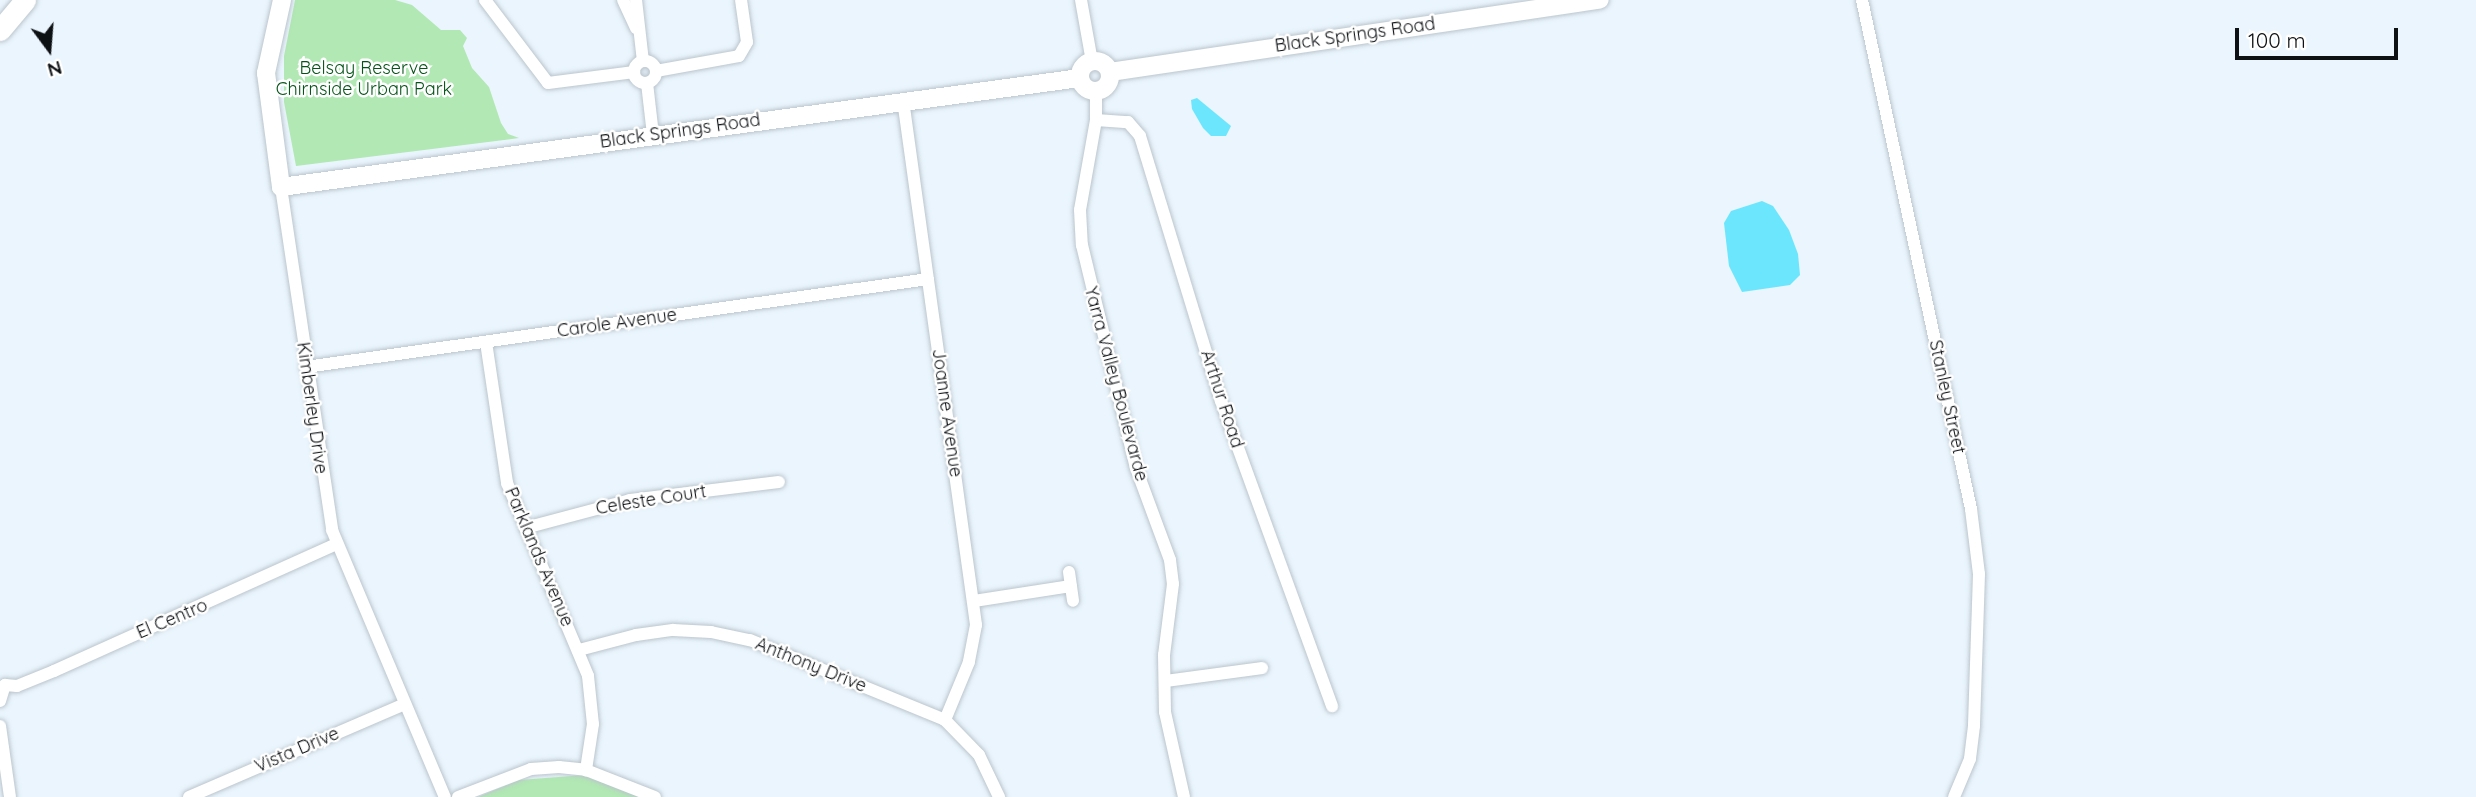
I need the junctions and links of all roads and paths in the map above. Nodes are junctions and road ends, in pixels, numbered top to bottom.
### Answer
1 (25, 0) edge
2 (282, 0) edge
3 (485, 0) edge
4 (623, 0) edge
5 (636, 0) edge
6 (741, 0) edge
7 (1081, 0) edge
8 (1600, 0) edge
9 (1862, 0) edge
10 (0, 30) edge
11 (638, 31) junction
12 (643, 61) junction
13 (1092, 62) junction
14 (656, 71) junction
15 (634, 72) junction
16 (1110, 72) junction
17 (1080, 78) junction
18 (647, 83) junction
19 (1096, 91) junction
20 (903, 100) junction
21 (1097, 120) junction
22 (653, 135) junction
23 (281, 187) junction
24 (928, 279) junction
25 (485, 342) junction
26 (306, 368) junction
27 (779, 482) dead end
28 (525, 528) junction
29 (337, 544) junction
30 (1069, 572) dead end
31 (1071, 586) junction
32 (974, 601) junction
33 (1073, 601) dead end
34 (579, 650) junction
35 (1262, 668) dead end
36 (1166, 681) junction
37 (2, 683) edge
38 (0, 701) edge
39 (405, 704) junction
40 (1332, 706) dead end
41 (944, 720) junction
42 (0, 726) edge
43 (586, 770) junction
44 (10, 797) edge
45 (189, 797) edge
46 (445, 797) edge
47 (458, 797) edge
48 (655, 797) edge
49 (999, 797) edge
50 (1184, 797) edge
51 (1954, 797) edge

1 - 10 highway
2 - 23 main road, Kimberley Drive
3 - 15 street
4 - 11 street
5 - 11 street
6 - 14 street
7 - 13 street
8 - 16 main road, Black Springs Road
9 - 51 street, Stanley Street
11 - 12 street
12 - 14 street
12 - 15 street
13 - 16 main road
13 - 17 main road
14 - 18 street
15 - 18 street
16 - 19 main road
17 - 19 main road
17 - 20 main road, Black Springs Road
18 - 22 street
19 - 21 street, Yarra Valley Boulevarde
20 - 22 main road, Black Springs Road
20 - 24 street, Joanne Avenue
21 - 36 street, Yarra Valley Boulevarde
21 - 40 street, Arthur Road
22 - 23 main road, Black Springs Road
23 - 26 street, Kimberley Drive
24 - 25 street, Carole Avenue
24 - 32 street, Joanne Avenue
25 - 26 street, Carole Avenue
25 - 28 street, Parklands Avenue
26 - 29 street, Kimberley Drive
27 - 28 street, Celeste Court
28 - 34 street, Parklands Avenue
29 - 37 street, El Centro
29 - 39 street, Kimberley Drive
30 - 31 street
31 - 32 street
31 - 33 street
32 - 41 street, Joanne Avenue
34 - 41 street, Anthony Drive
34 - 43 street, Parklands Avenue
35 - 36 street
36 - 50 street, Yarra Valley Boulevarde
37 - 38 street
39 - 45 street, Vista Drive
39 - 46 street, Kimberley Drive
41 - 49 street, Anthony Drive
42 - 44 street
43 - 47 street
43 - 48 street

